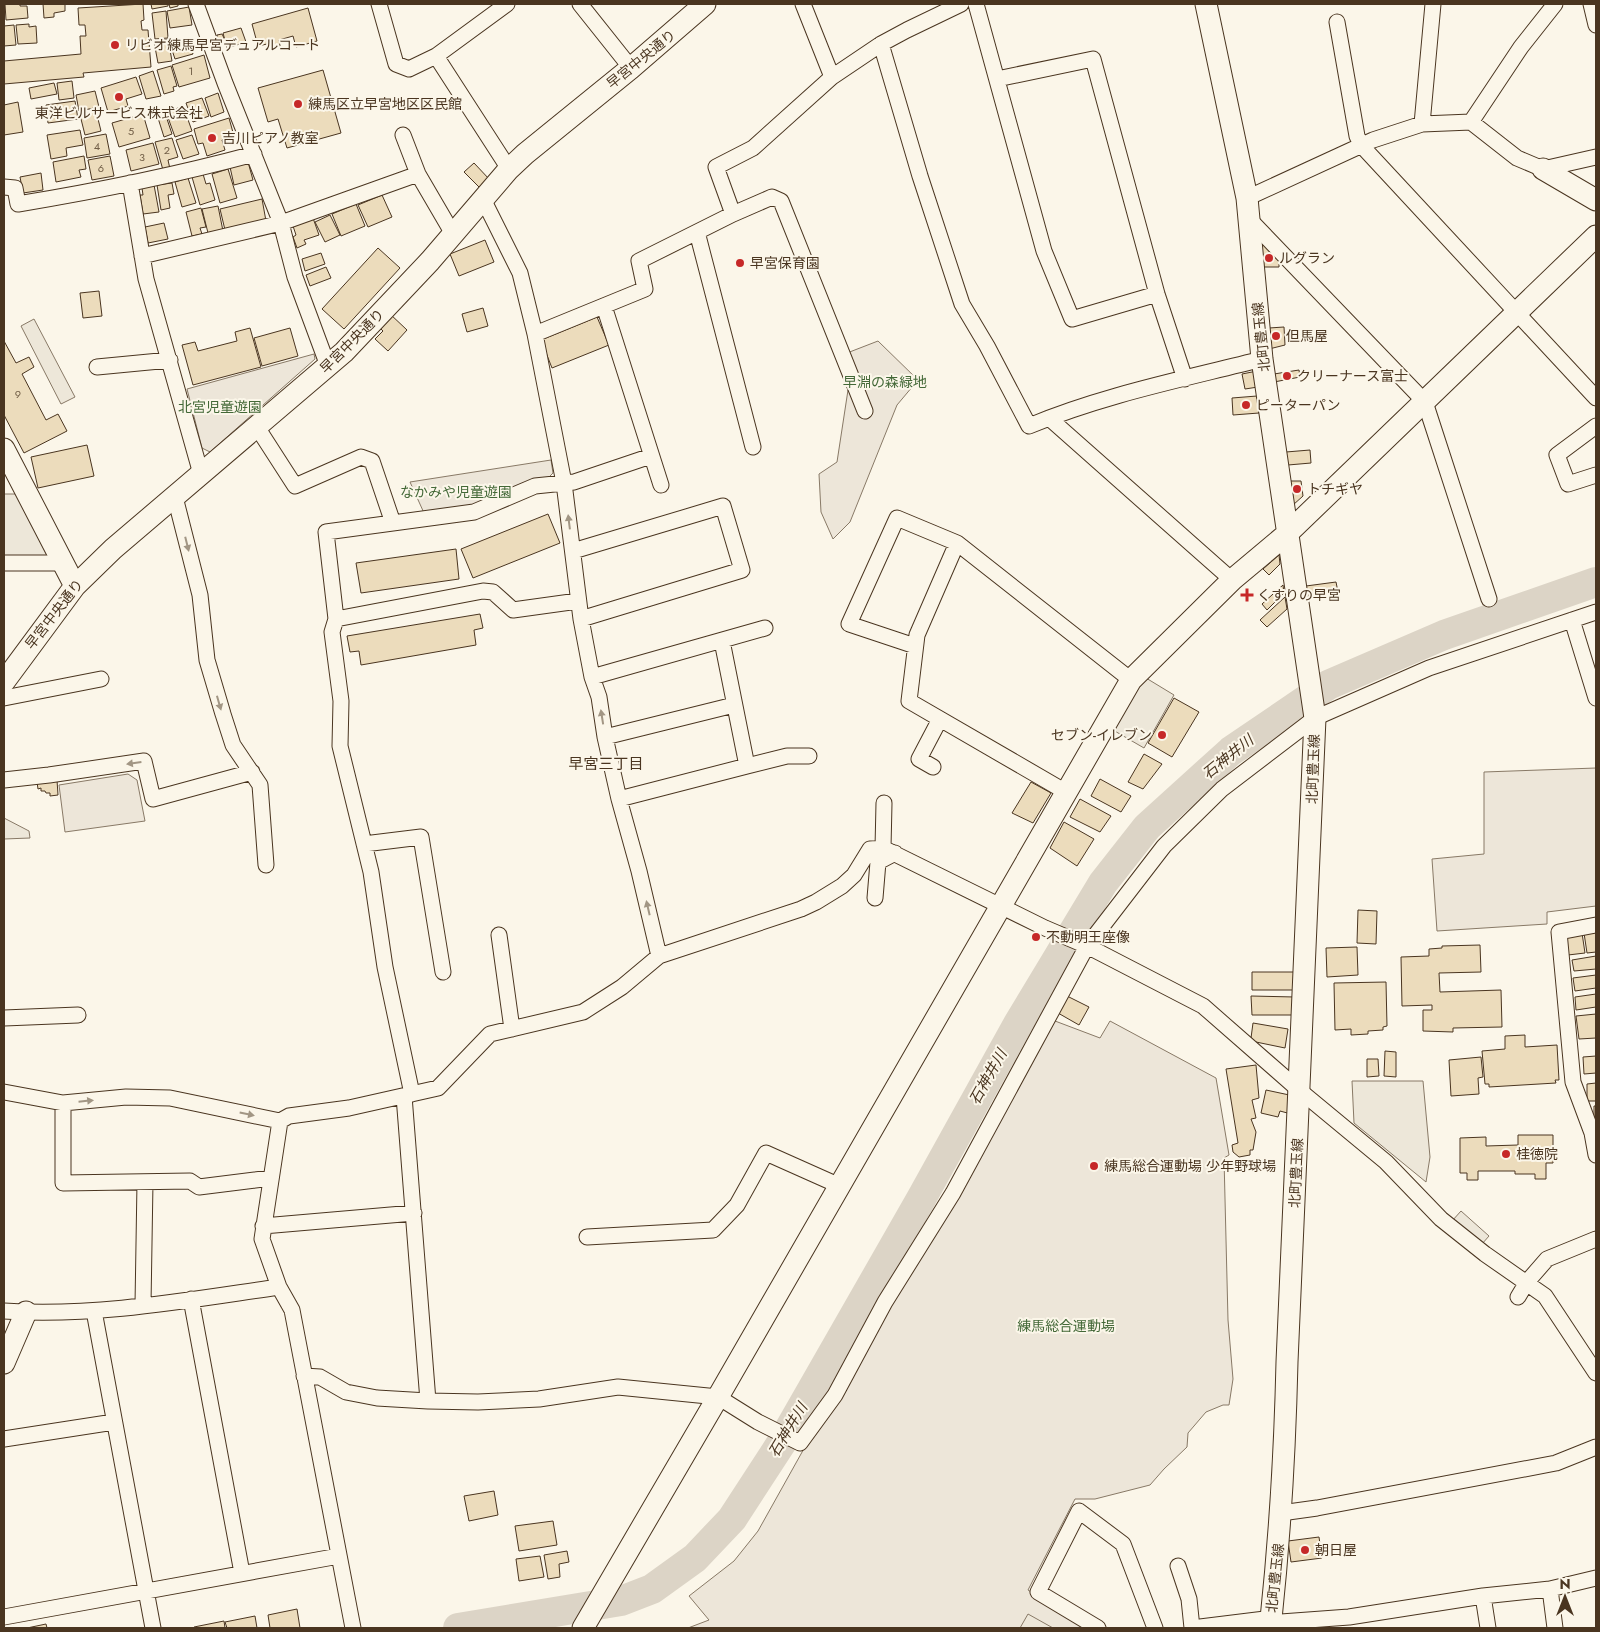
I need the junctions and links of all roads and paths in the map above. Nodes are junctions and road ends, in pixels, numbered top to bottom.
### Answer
1 (196, 4) edge
2 (380, 4) edge
3 (507, 4) edge
4 (580, 4) edge
5 (705, 4) edge
6 (803, 4) edge
7 (961, 4) edge
8 (976, 4) edge
9 (1206, 4) edge
10 (1433, 4) edge
11 (1554, 4) edge
12 (1592, 4) edge
13 (1337, 22) dead end
14 (1596, 25) edge
15 (881, 44) junction
16 (436, 56) junction
17 (631, 68) junction
18 (832, 77) junction
19 (997, 79) junction
20 (1471, 122) junction
21 (1422, 124) junction
22 (403, 135) dead end
23 (1361, 146) junction
24 (254, 154) junction
25 (1596, 157) edge
26 (509, 169) junction
27 (1543, 169) junction
28 (418, 174) junction
29 (130, 183) junction
30 (4, 187) edge
31 (1248, 198) junction
32 (482, 199) junction
33 (1596, 200) edge
34 (733, 214) junction
35 (1250, 220) junction
36 (281, 223) junction
37 (697, 232) junction
38 (453, 234) junction
39 (1596, 236) edge
40 (142, 256) junction
41 (1157, 294) junction
42 (604, 306) junction
43 (1518, 312) junction
44 (535, 334) junction
45 (1262, 359) junction
46 (170, 360) junction
47 (328, 366) junction
48 (97, 368) dead end
49 (1185, 379) junction
50 (1596, 398) edge
51 (1425, 402) junction
52 (865, 411) dead end
53 (1049, 418) junction
54 (1596, 426) edge
55 (256, 427) junction
56 (753, 447) dead end
57 (4, 449) edge
58 (651, 456) junction
59 (201, 474) junction
60 (1596, 475) edge
61 (564, 483) junction
62 (661, 484) dead end
63 (175, 497) junction
64 (393, 523) junction
65 (1288, 533) junction
66 (957, 542) junction
67 (572, 551) junction
68 (4, 563) edge
69 (62, 563) junction
70 (1232, 580) junction
71 (75, 586) junction
72 (1489, 599) dead end
73 (578, 601) junction
74 (1596, 612) edge
75 (336, 619) junction
76 (581, 619) junction
77 (1572, 620) junction
78 (766, 628) dead end
79 (722, 641) junction
80 (915, 646) junction
81 (592, 677) junction
82 (101, 679) dead end
83 (1131, 680) junction
84 (4, 682) edge
85 (4, 698) edge
86 (1596, 698) edge
87 (734, 705) junction
88 (1315, 718) junction
89 (940, 719) junction
90 (605, 737) junction
91 (809, 756) dead end
92 (747, 766) junction
93 (933, 767) dead end
94 (252, 772) junction
95 (4, 780) edge
96 (1066, 792) junction
97 (619, 800) junction
98 (884, 802) dead end
99 (364, 844) junction
100 (889, 851) junction
101 (266, 865) dead end
102 (875, 898) dead end
103 (1000, 905) junction
104 (1596, 925) edge
105 (500, 935) dead end
106 (1084, 945) junction
107 (659, 956) junction
108 (443, 972) dead end
109 (78, 1015) dead end
110 (4, 1018) edge
111 (512, 1029) junction
112 (1299, 1090) junction
113 (4, 1092) edge
114 (408, 1095) junction
115 (63, 1103) junction
116 (285, 1118) junction
117 (1594, 1133) edge
118 (1596, 1155) edge
119 (271, 1178) junction
120 (146, 1182) junction
121 (840, 1186) junction
122 (414, 1214) junction
123 (263, 1226) junction
124 (586, 1237) dead end
125 (1596, 1239) edge
126 (1527, 1282) junction
127 (279, 1287) junction
128 (1518, 1297) dead end
129 (191, 1299) junction
130 (143, 1305) junction
131 (94, 1310) junction
132 (4, 1311) edge
133 (26, 1312) junction
134 (4, 1362) edge
135 (1596, 1373) edge
136 (304, 1376) junction
137 (718, 1397) junction
138 (428, 1401) junction
139 (114, 1422) junction
140 (4, 1439) edge
141 (1596, 1447) edge
142 (1281, 1513) junction
143 (339, 1556) junction
144 (1178, 1566) dead end
145 (242, 1573) junction
146 (1596, 1578) edge
147 (1550, 1589) junction
148 (146, 1591) junction
149 (1483, 1596) junction
150 (4, 1617) edge
151 (1272, 1624) edge
152 (353, 1626) edge
153 (585, 1626) edge
154 (152, 1628) edge
155 (1098, 1628) edge
156 (1155, 1628) edge
157 (1488, 1628) edge
158 (1555, 1628) edge

1 - 24 street
2 - 16 street
3 - 16 street
4 - 17 street
5 - 17 street, 早宮中央通り
6 - 18 street
7 - 15 street
8 - 19 street
9 - 31 street, 北町豊玉線
10 - 21 street
11 - 20 street
12 - 14 street
13 - 23 street
15 - 18 street
15 - 53 street
16 - 26 street
17 - 26 street, 早宮中央通り
18 - 34 street
19 - 41 street
19 - 41 street
20 - 21 street
20 - 27 street
21 - 23 street
22 - 28 street
23 - 31 street
23 - 43 street
24 - 29 street
24 - 36 street
25 - 27 street
26 - 32 street, 早宮中央通り
27 - 33 street
28 - 36 street
28 - 38 street
29 - 30 street
29 - 40 street
31 - 35 street, 北町豊玉線
32 - 38 street, 早宮中央通り
32 - 44 street
34 - 37 street
34 - 52 street
35 - 45 street, 北町豊玉線
35 - 51 street
36 - 40 street
36 - 47 street
37 - 42 street
37 - 56 street
38 - 47 street, 早宮中央通り
39 - 43 street
40 - 46 street
41 - 49 street
42 - 44 street
42 - 58 street
43 - 50 street
43 - 51 street
44 - 61 street
45 - 49 street
45 - 65 street, 北町豊玉線
46 - 48 street
46 - 59 street
47 - 55 street, 早宮中央通り
49 - 53 street
51 - 65 street
51 - 72 street
53 - 70 street
54 - 60 street
55 - 59 street, 早宮中央通り
55 - 64 street
57 - 69 street
58 - 61 street
58 - 62 street
59 - 63 street, 早宮中央通り
61 - 64 street
67 -> 61 street
63 - 71 street, 早宮中央通り
63 -> 94 street
64 - 75 street
65 - 70 street
65 - 88 street, 北町豊玉線
66 - 80 street
66 - 80 street
66 - 83 street
67 - 73 street
67 - 76 street
68 - 69 street
69 - 71 street
70 - 83 street
71 - 84 street, 早宮中央通り
73 - 75 street
73 - 76 street
74 - 77 street
75 - 99 street
76 - 81 street
77 - 86 street
77 - 88 street
78 - 79 street
79 - 81 street
79 - 87 street
80 - 89 street
90 -> 81 street
82 - 85 street
83 - 96 street
87 - 90 street
87 - 92 street
88 - 106 street
88 - 112 street, 北町豊玉線
89 - 93 street
89 - 96 street
90 - 97 street
91 - 92 street
92 - 97 street
94 -> 95 street
94 - 101 street
96 - 103 street
107 -> 97 street
98 - 100 street
99 - 108 street
99 - 114 street
100 - 102 street
100 - 103 street
100 - 107 street
103 - 106 street
103 - 121 street
104 - 117 street
105 - 111 street
106 - 112 street
106 - 137 street
107 - 111 street
109 - 110 street
111 - 114 street
112 - 126 street
112 - 142 street, 北町豊玉線
113 - 115 street
114 - 116 street
114 - 122 street
115 -> 116 street
115 - 120 street
116 - 119 street
117 - 118 street
119 - 120 street
119 - 123 street
120 - 130 street
121 - 124 street
121 - 137 street
122 - 123 street
122 - 138 street
123 - 127 street
125 - 126 street
126 - 128 street
126 - 135 street
127 - 129 street
127 - 136 street
129 - 130 street
129 - 145 street
130 - 131 street
131 - 133 street
131 - 139 street
132 - 133 street
133 - 134 street
136 - 138 street
136 - 143 street
137 - 138 street
137 - 153 street
139 - 140 street
139 - 148 street
141 - 142 street
142 - 151 street, 北町豊玉線
143 - 145 street
143 - 152 street
144 - 151 street
145 - 148 street
146 - 147 street
147 - 149 street
147 - 158 street
148 - 150 street
148 - 154 street
149 - 151 street
149 - 157 street
155 - 156 street

